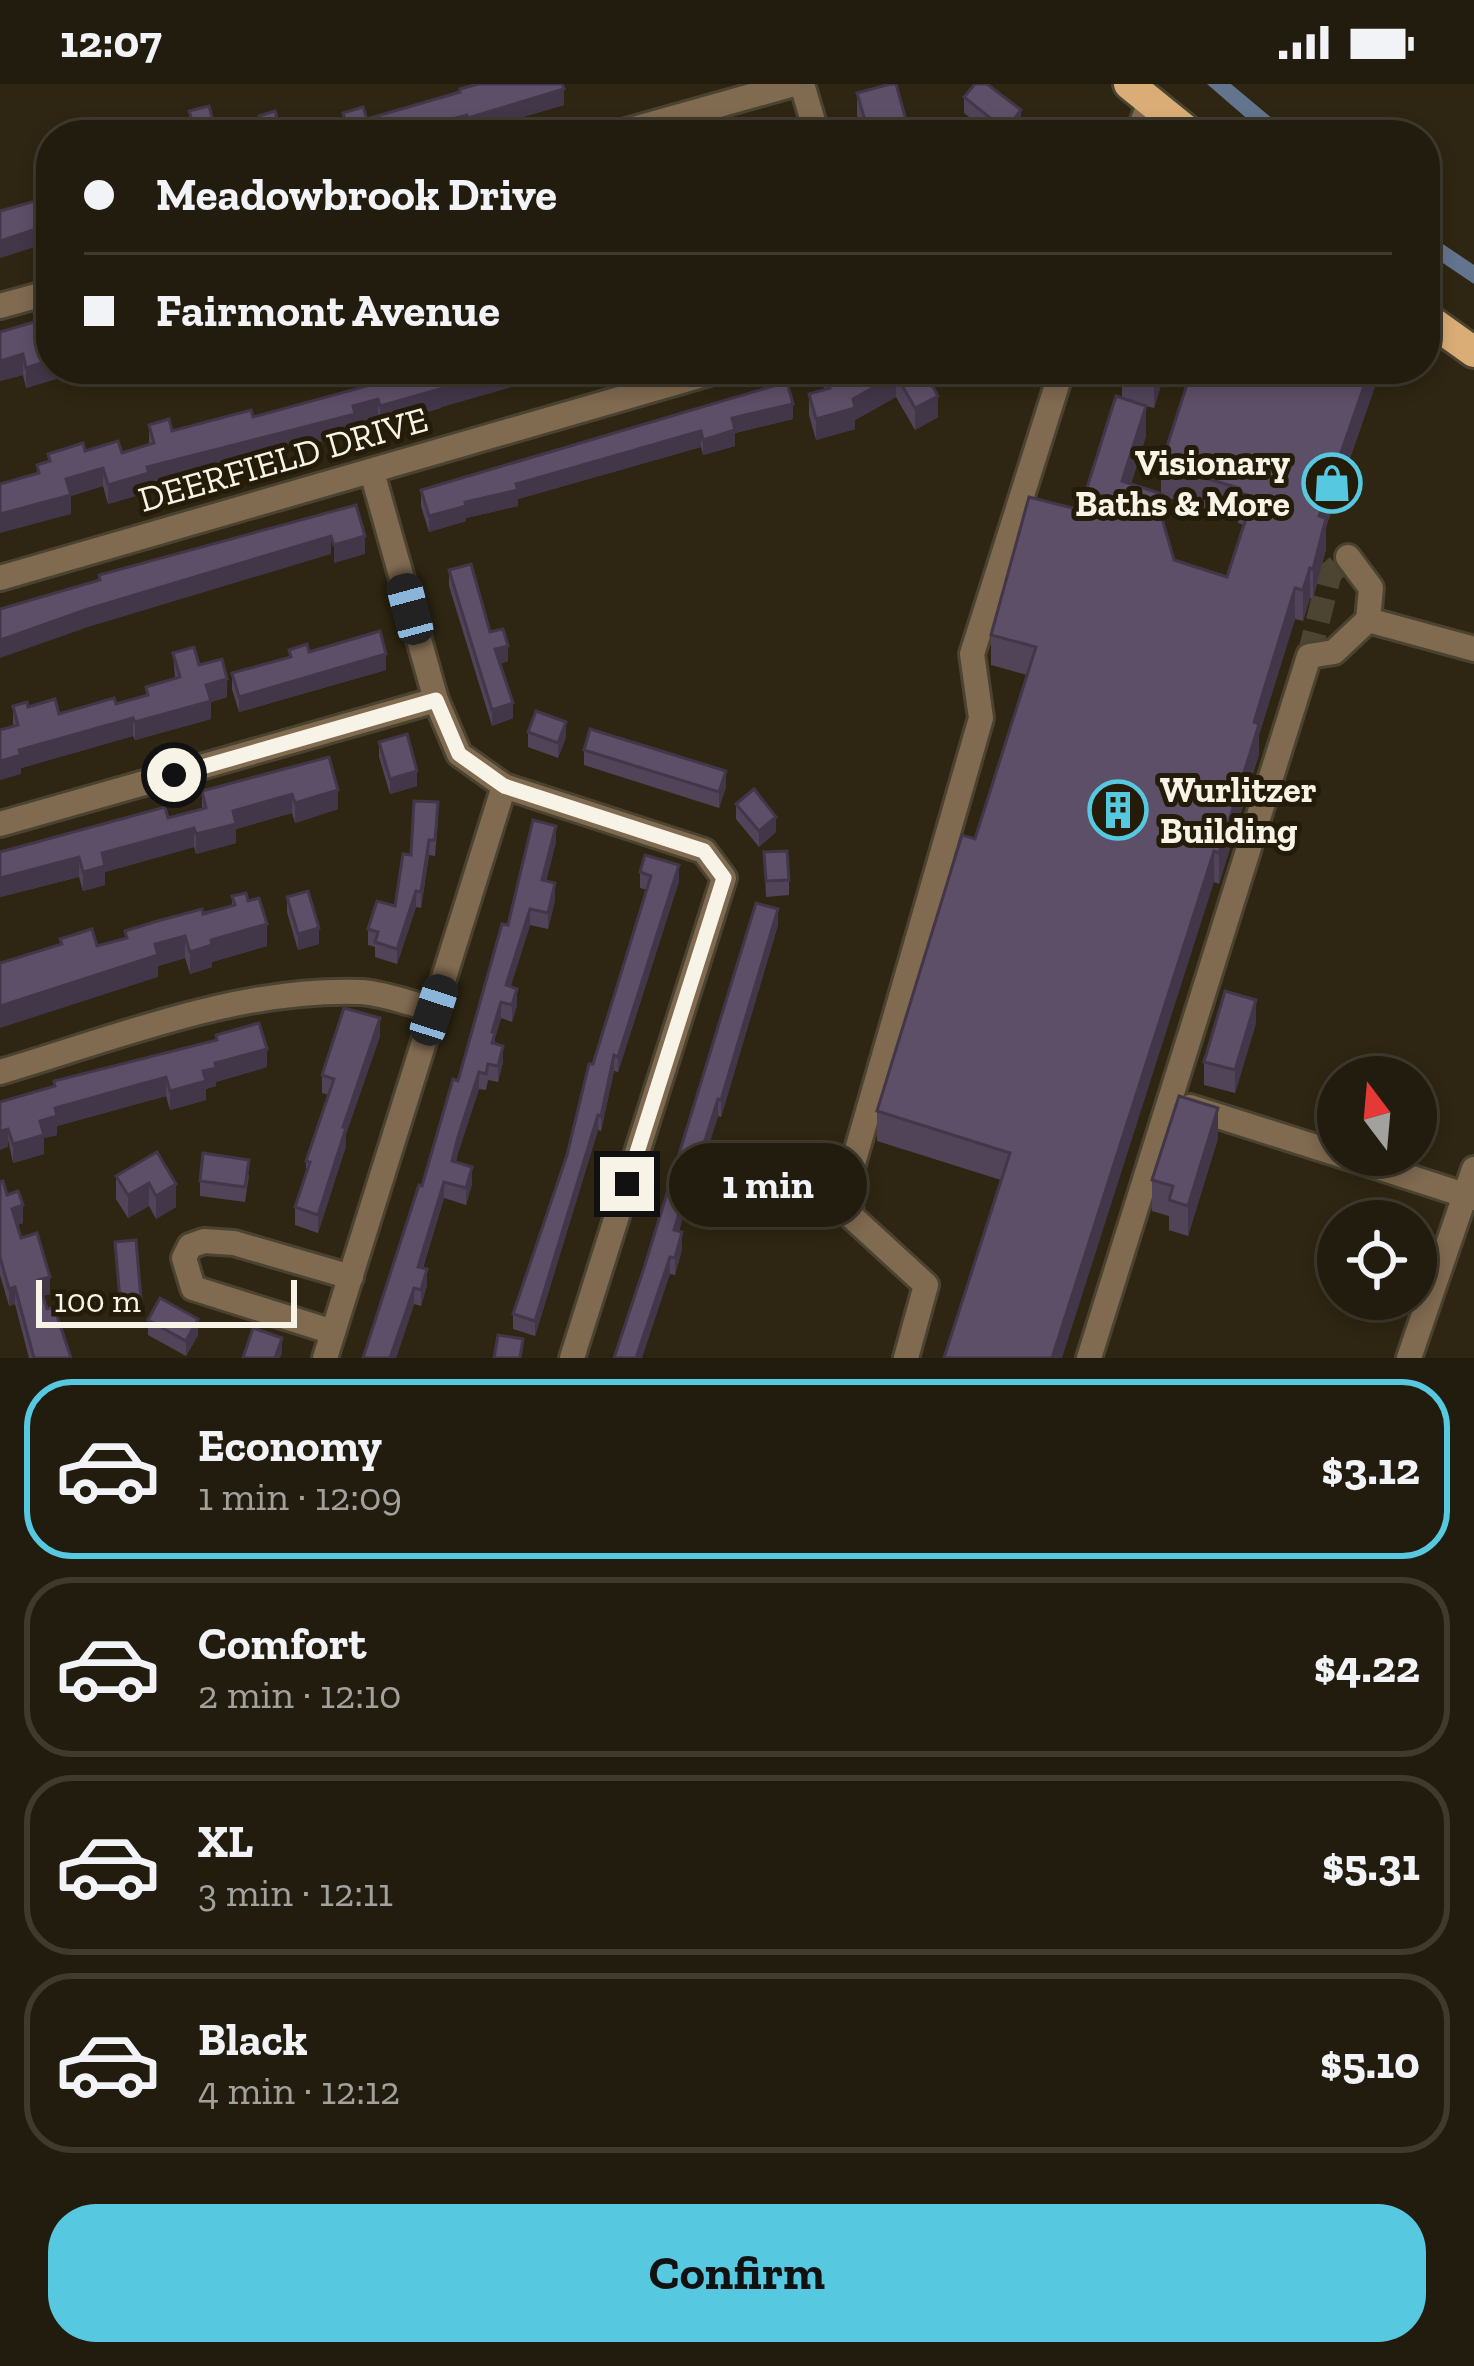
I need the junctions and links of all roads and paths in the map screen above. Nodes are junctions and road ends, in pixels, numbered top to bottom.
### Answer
1 (798, 84) edge
2 (1139, 92) edge
3 (667, 120) edge
4 (811, 120) edge
5 (1174, 120) edge
6 (36, 296) edge
7 (0, 306) edge
8 (1440, 328) edge
9 (1474, 352) edge
10 (672, 384) edge
11 (1057, 384) edge
12 (372, 472) junction
13 (1348, 557) dead end
14 (0, 578) edge
15 (1368, 620) junction
16 (1474, 650) edge
17 (436, 700) junction
18 (504, 786) junction
19 (0, 824) edge
20 (434, 1010) junction
21 (0, 1072) edge
22 (1171, 1100) junction
23 (1317, 1148) edge
24 (1474, 1168) edge
25 (1405, 1176) edge
26 (1468, 1196) edge
27 (351, 1277) junction
28 (333, 1332) junction
29 (325, 1358) edge
30 (572, 1358) edge
31 (907, 1358) edge
32 (1089, 1358) edge
33 (1409, 1358) edge

1 - 3 street
1 - 4 street
2 - 5 main road
6 - 7 street
8 - 9 main road
10 - 12 street, DEERFIELD DRIVE
11 - 31 street
12 - 14 street, DEERFIELD DRIVE
12 - 17 street
13 - 15 street
15 - 16 street
15 - 22 street
17 - 18 street
17 - 19 street
18 - 20 street
18 - 30 street
20 - 21 street
20 - 27 street
22 - 23 street
22 - 32 street
24 - 26 street
25 - 26 street
26 - 33 street
27 - 28 street
27 - 28 street
28 - 29 street

